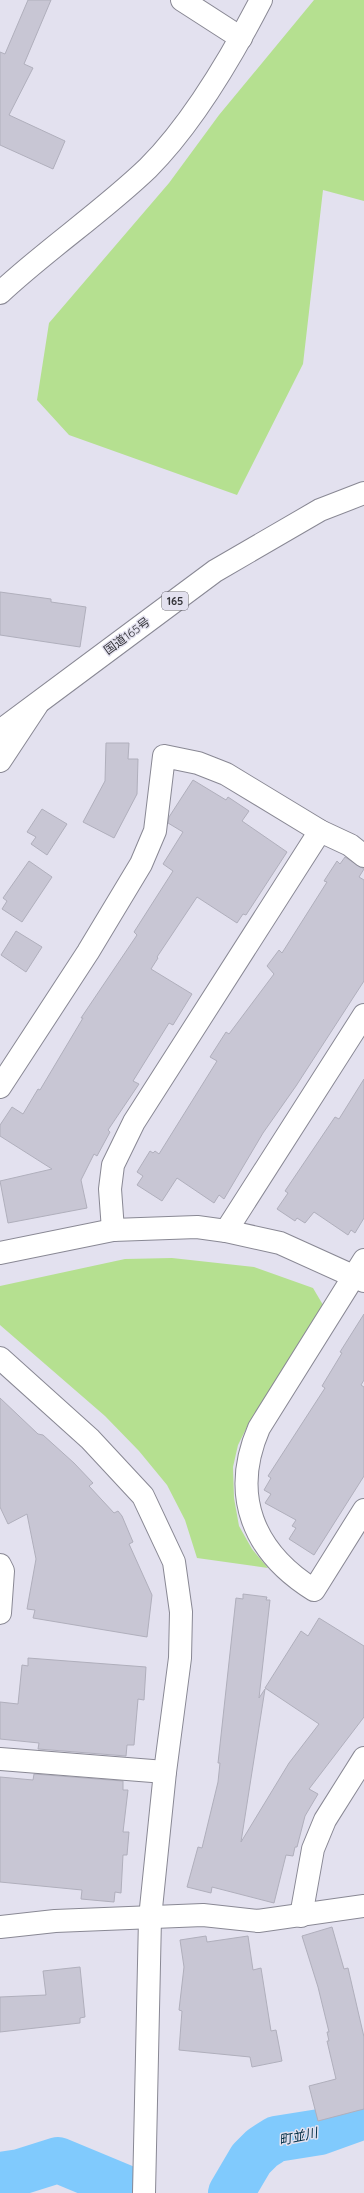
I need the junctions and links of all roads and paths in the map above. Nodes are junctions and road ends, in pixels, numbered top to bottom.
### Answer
1 (182, 0) edge
2 (261, 0) edge
3 (241, 38) junction
4 (0, 294) edge
5 (364, 493) edge
6 (41, 699) junction
7 (0, 731) edge
8 (0, 761) edge
9 (320, 831) junction
10 (364, 856) edge
11 (364, 1015) edge
12 (0, 1086) edge
13 (113, 1230) junction
14 (226, 1231) junction
15 (0, 1253) edge
16 (361, 1272) edge
17 (0, 1358) edge
18 (364, 1510) edge
19 (0, 1565) edge
20 (0, 1613) edge
21 (364, 1758) edge
22 (0, 1759) edge
23 (165, 1772) junction
24 (364, 1906) edge
25 (301, 1916) junction
26 (150, 1918) junction
27 (0, 1927) edge
28 (144, 2193) edge

1 - 3 main road
2 - 3 main road
3 - 4 main road
5 - 6 main road, 国道165号 / 165
6 - 7 main road, 国道165号 / 165
6 - 8 main road
9 - 10 main road
9 - 12 main road
9 - 13 main road
11 - 14 main road
13 - 14 main road
13 - 15 main road
14 - 16 main road
16 - 18 main road
17 - 23 main road
19 - 20 main road
21 - 25 main road
22 - 23 main road
23 - 26 main road
24 - 25 main road
25 - 26 main road
26 - 27 main road
26 - 28 main road

